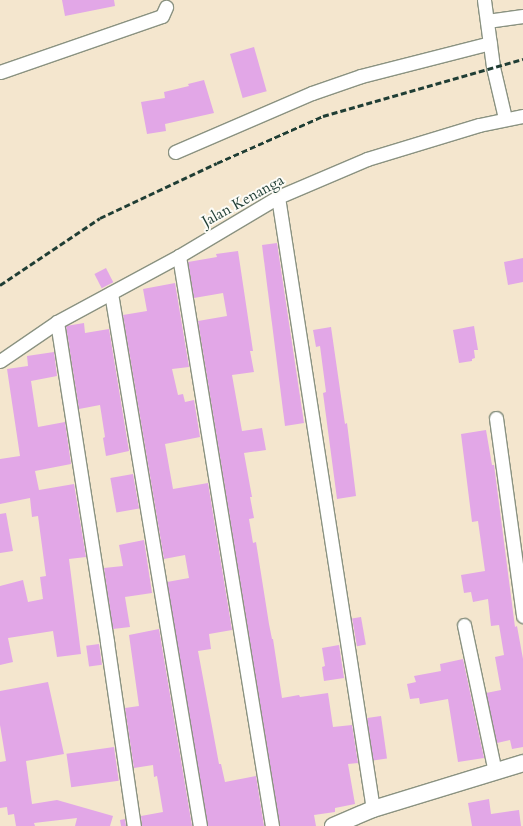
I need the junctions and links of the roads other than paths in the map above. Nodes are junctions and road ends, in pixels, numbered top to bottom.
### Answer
1 (484, 0) edge
2 (166, 7) dead end
3 (523, 16) edge
4 (487, 21) junction
5 (490, 43) junction
6 (0, 72) edge
7 (523, 116) edge
8 (505, 118) junction
9 (175, 152) dead end
10 (278, 197) junction
11 (179, 256) junction
12 (111, 293) junction
13 (57, 322) junction
14 (0, 361) edge
15 (496, 418) dead end
16 (523, 616) edge
17 (464, 625) dead end
18 (523, 762) edge
19 (495, 772) junction
20 (373, 809) junction
21 (353, 821) edge
22 (134, 826) edge
23 (200, 826) edge
24 (272, 826) edge
25 (334, 826) edge

1 - 4 street
2 - 6 street
3 - 4 street
4 - 5 street
5 - 8 street
5 - 9 street
7 - 8 street, Jalan Kenanga
8 - 10 street, Jalan Kenanga
10 - 11 street, Jalan Kenanga
10 - 20 street
11 - 12 street, Jalan Kenanga
11 - 24 street
12 - 13 street, Jalan Kenanga
12 - 23 street
13 - 14 street, Jalan Kenanga
13 - 22 street
15 - 16 street
17 - 19 street
18 - 19 street
19 - 20 street
20 - 21 street
21 - 25 street

